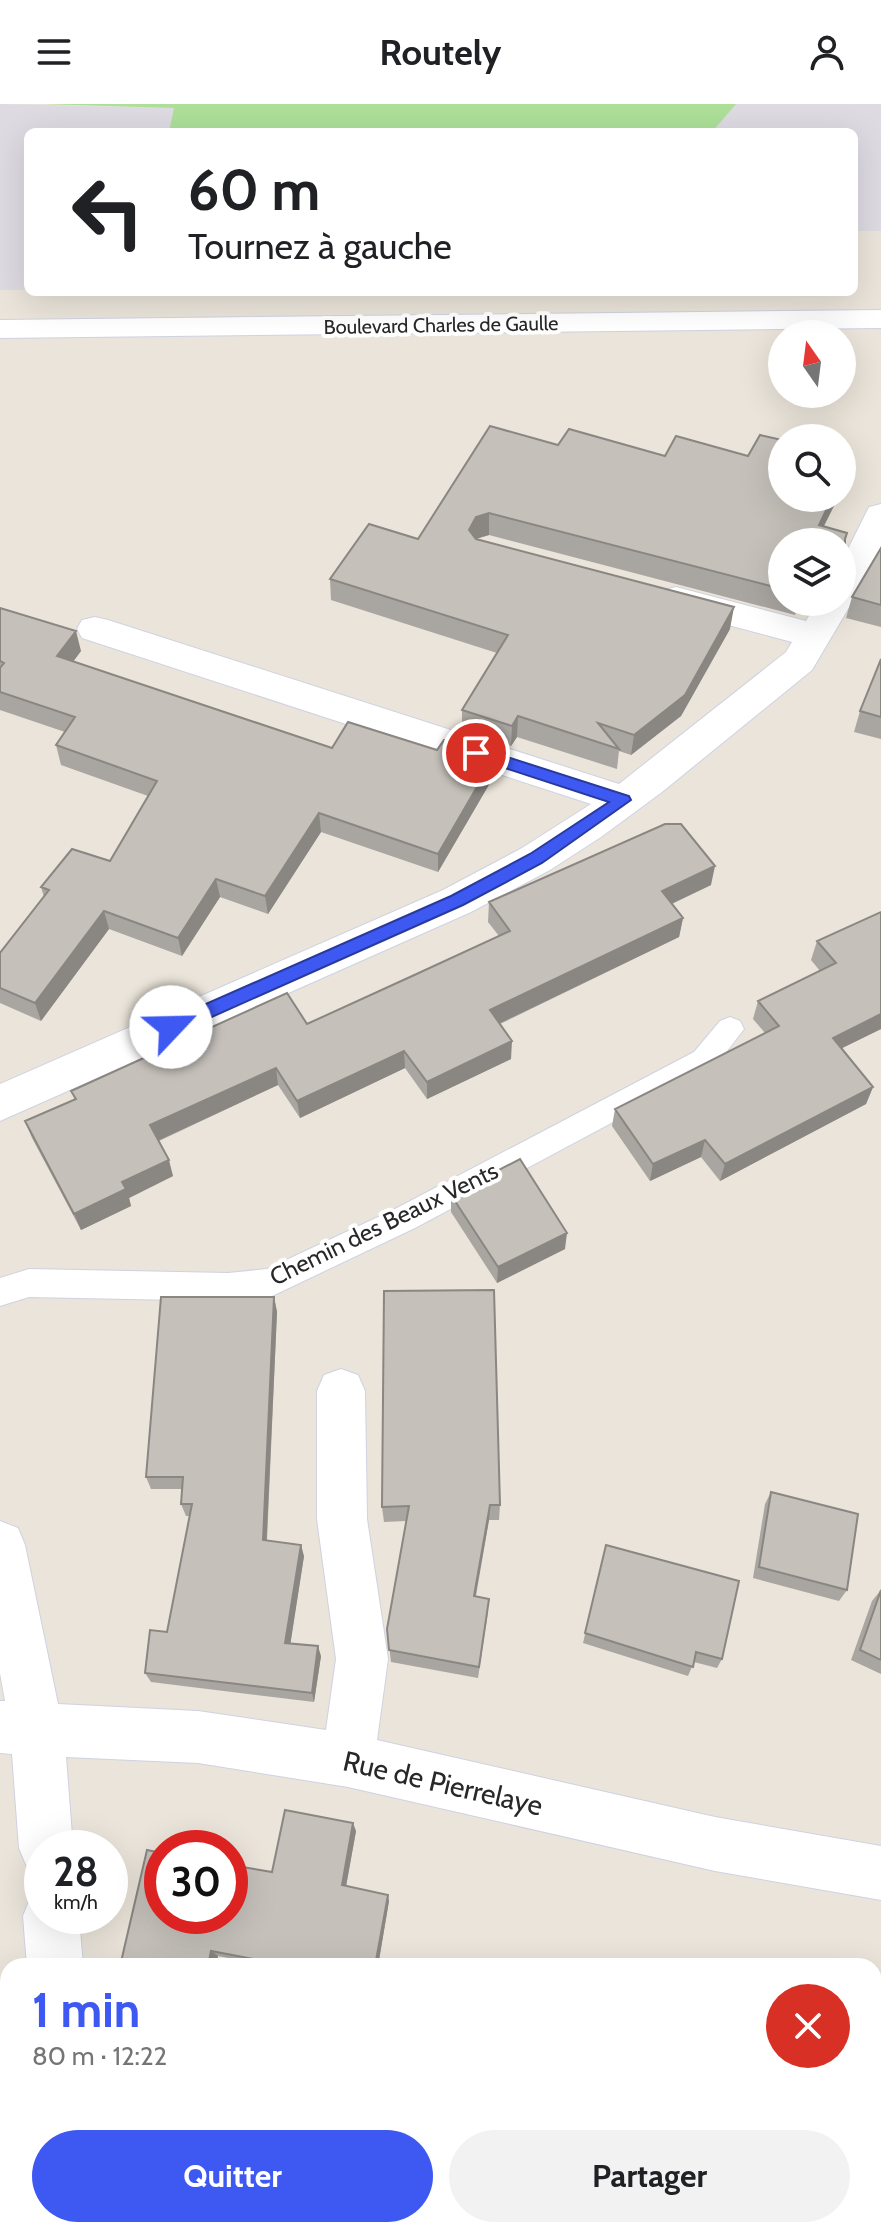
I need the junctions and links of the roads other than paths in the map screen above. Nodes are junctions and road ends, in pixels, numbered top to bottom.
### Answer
1 (881, 319) edge
2 (0, 329) edge
3 (879, 528) edge
4 (856, 567) edge
5 (652, 593) edge
6 (827, 616) edge
7 (95, 629) dead end
8 (816, 636) junction
9 (623, 800) junction
10 (730, 1029) dead end
11 (0, 1103) edge
12 (0, 1292) edge
13 (341, 1391) dead end
14 (0, 1545) edge
15 (19, 1728) edge
16 (348, 1760) junction
17 (42, 1830) edge
18 (881, 1873) edge
19 (52, 1934) edge
20 (54, 1958) edge

1 - 2 street, Boulevard Charles de Gaulle
3 - 4 street
5 - 8 street
6 - 8 street
7 - 9 street
8 - 9 street
9 - 11 street
10 - 12 lane, Chemin des Beaux Vents
13 - 16 street
14 - 15 street
15 - 16 street, Rue de Pierrelaye
15 - 17 street
16 - 18 street, Rue de Pierrelaye
19 - 20 street

